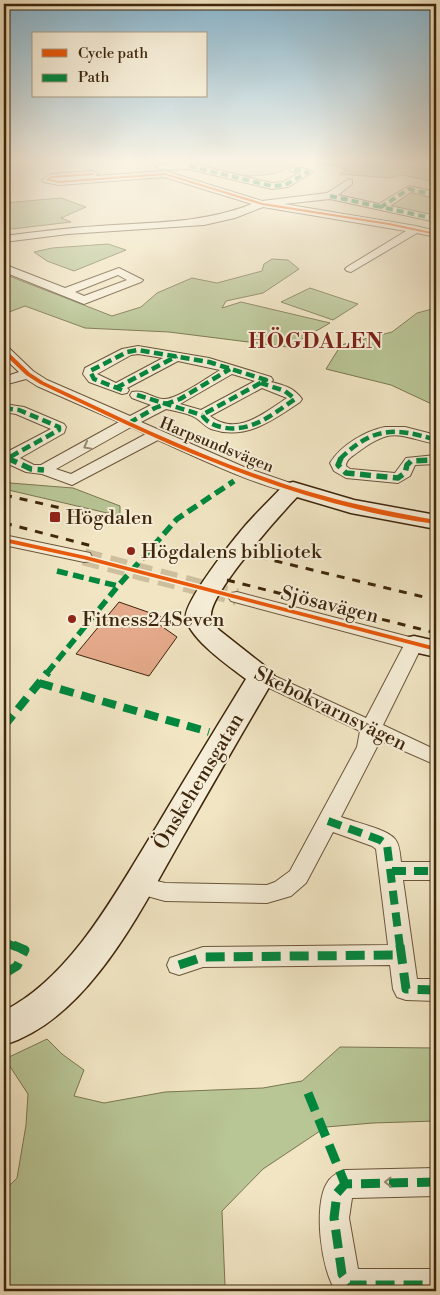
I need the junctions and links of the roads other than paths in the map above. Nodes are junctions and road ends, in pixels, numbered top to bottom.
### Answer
1 (121, 221) edge
2 (145, 221) edge
3 (199, 221) edge
4 (368, 221) edge
5 (436, 224) edge
6 (158, 225) junction
7 (133, 227) junction
8 (420, 230) junction
9 (436, 234) edge
10 (4, 239) edge
11 (4, 265) edge
12 (351, 269) dead end
13 (65, 292) junction
14 (4, 351) edge
15 (177, 356) junction
16 (4, 368) edge
17 (23, 369) junction
18 (230, 369) junction
19 (4, 381) edge
20 (261, 383) junction
21 (137, 395) dead end
22 (169, 404) junction
23 (4, 408) edge
24 (202, 415) junction
25 (130, 423) junction
26 (156, 434) junction
27 (436, 440) edge
28 (6, 457) edge
29 (436, 460) edge
30 (44, 470) junction
31 (293, 489) junction
32 (436, 522) edge
33 (4, 540) edge
34 (84, 557) tunnel mouth
35 (237, 597) tunnel mouth
36 (425, 646) edge
37 (260, 677) junction
38 (371, 728) junction
39 (436, 758) edge
40 (328, 821) junction
41 (392, 871) junction
42 (436, 871) edge
43 (137, 885) junction
44 (401, 955) junction
45 (179, 965) dead end
46 (436, 990) edge
47 (4, 1029) edge
48 (436, 1182) edge
49 (436, 1285) edge

1 - 7 street
2 - 6 street
3 - 6 street
4 - 8 street
5 - 8 street
6 - 7 street
7 - 10 street
8 - 9 street
8 - 12 street
11 - 13 street
13 - 13 street
14 - 17 street, Harpsundsvägen
15 - 15 street, Harpsundsvägen
15 - 18 street, Harpsundsvägen
16 - 17 street
17 - 19 street
17 - 25 street, Harpsundsvägen
18 - 20 street, Harpsundsvägen
18 - 22 street, Harpsundsvägen
20 - 24 street, Harpsundsvägen
20 - 24 street, Harpsundsvägen
21 - 22 street, Harpsundsvägen
22 - 24 street, Harpsundsvägen
22 - 25 street, Harpsundsvägen
23 - 28 street, Harpsundsvägen
25 - 26 street, Harpsundsvägen
25 -> 30 street, Harpsundsvägen
26 - 30 street, Harpsundsvägen
26 - 31 street, Harpsundsvägen
27 - 29 street
28 - 30 street, Harpsundsvägen
31 - 32 street, Harpsundsvägen
31 - 37 street, Skebokvarnsvägen
33 - 34 street
35 - 36 street, Sjösavägen
36 - 38 street
37 - 38 street, Skebokvarnsvägen
37 - 43 street, Önskehemsgatan
38 - 39 street, Skebokvarnsvägen
38 - 40 street
40 - 41 street
40 - 43 street
41 - 42 street
41 - 44 street
43 - 47 street, Önskehemsgatan
44 - 45 street
44 - 46 street
48 -> 49 street

